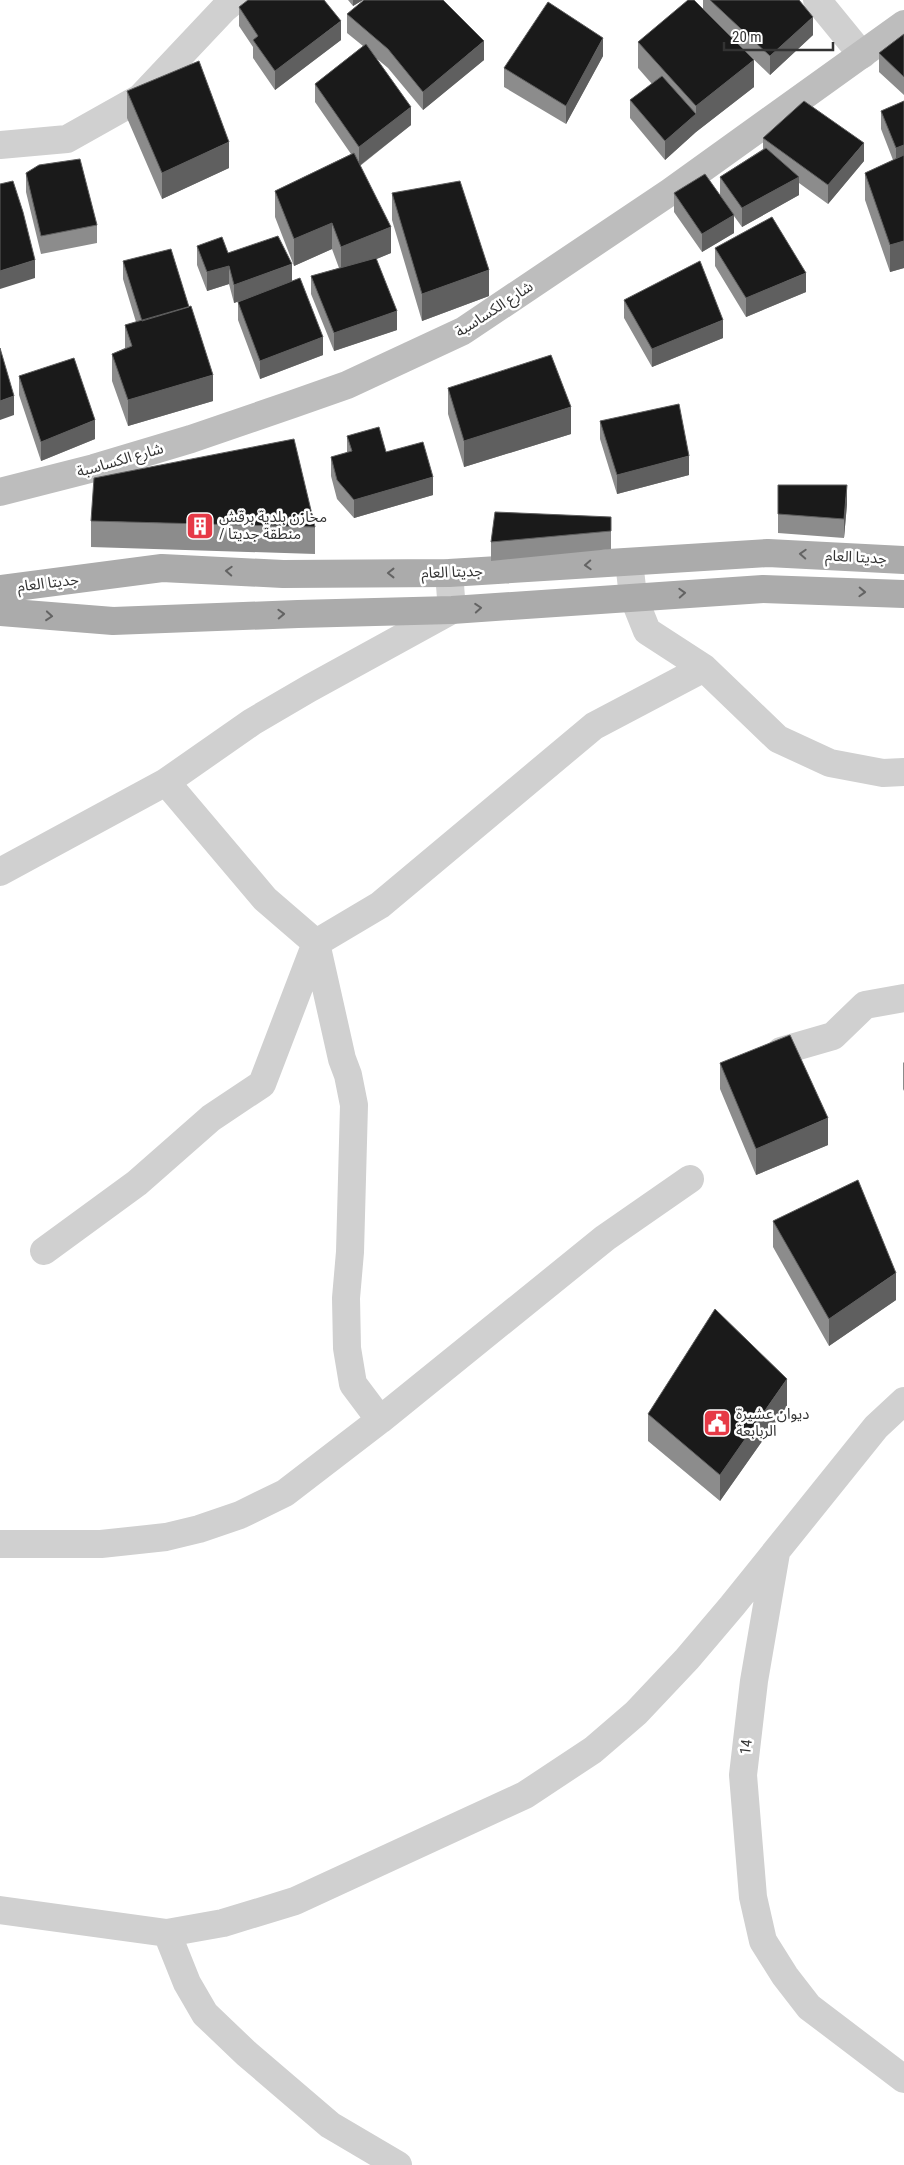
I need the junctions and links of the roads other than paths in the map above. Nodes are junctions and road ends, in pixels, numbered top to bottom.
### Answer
1 (235, 0) edge
2 (816, 0) edge
3 (904, 24) edge
4 (862, 55) junction
5 (0, 145) edge
6 (0, 492) edge
7 (904, 560) edge
8 (629, 562) junction
9 (449, 573) junction
10 (0, 589) edge
11 (904, 594) edge
12 (633, 596) junction
13 (452, 610) junction
14 (0, 612) edge
15 (704, 668) junction
16 (904, 772) edge
17 (166, 782) junction
18 (0, 872) edge
19 (316, 944) junction
20 (904, 998) edge
21 (781, 1051) edge
22 (690, 1179) dead end
23 (44, 1251) dead end
24 (904, 1401) edge
25 (380, 1420) junction
26 (0, 1544) edge
27 (777, 1549) junction
28 (0, 1910) edge
29 (168, 1933) junction
30 (904, 2080) edge
31 (398, 2165) edge

1 - 5 street
2 - 4 street
3 - 4 street, شارع الكساسبة
4 - 6 street, شارع الكساسبة
7 -> 8 main road, جديتا العام
8 -> 9 main road, جديتا العام
8 - 12 street
9 -> 10 main road, جديتا العام
9 - 13 street
12 -> 11 main road, جديتا العام
13 -> 12 main road, جديتا العام
12 - 15 street
14 -> 13 main road, جديتا العام
13 - 17 street
15 - 16 street
15 - 19 street
17 - 18 street
17 - 19 street
19 - 23 street
19 - 25 street
20 - 21 street
22 - 25 street
24 - 27 street, 14
25 - 26 street
27 - 29 street
27 - 30 street, 14
28 - 29 street
29 - 31 street

